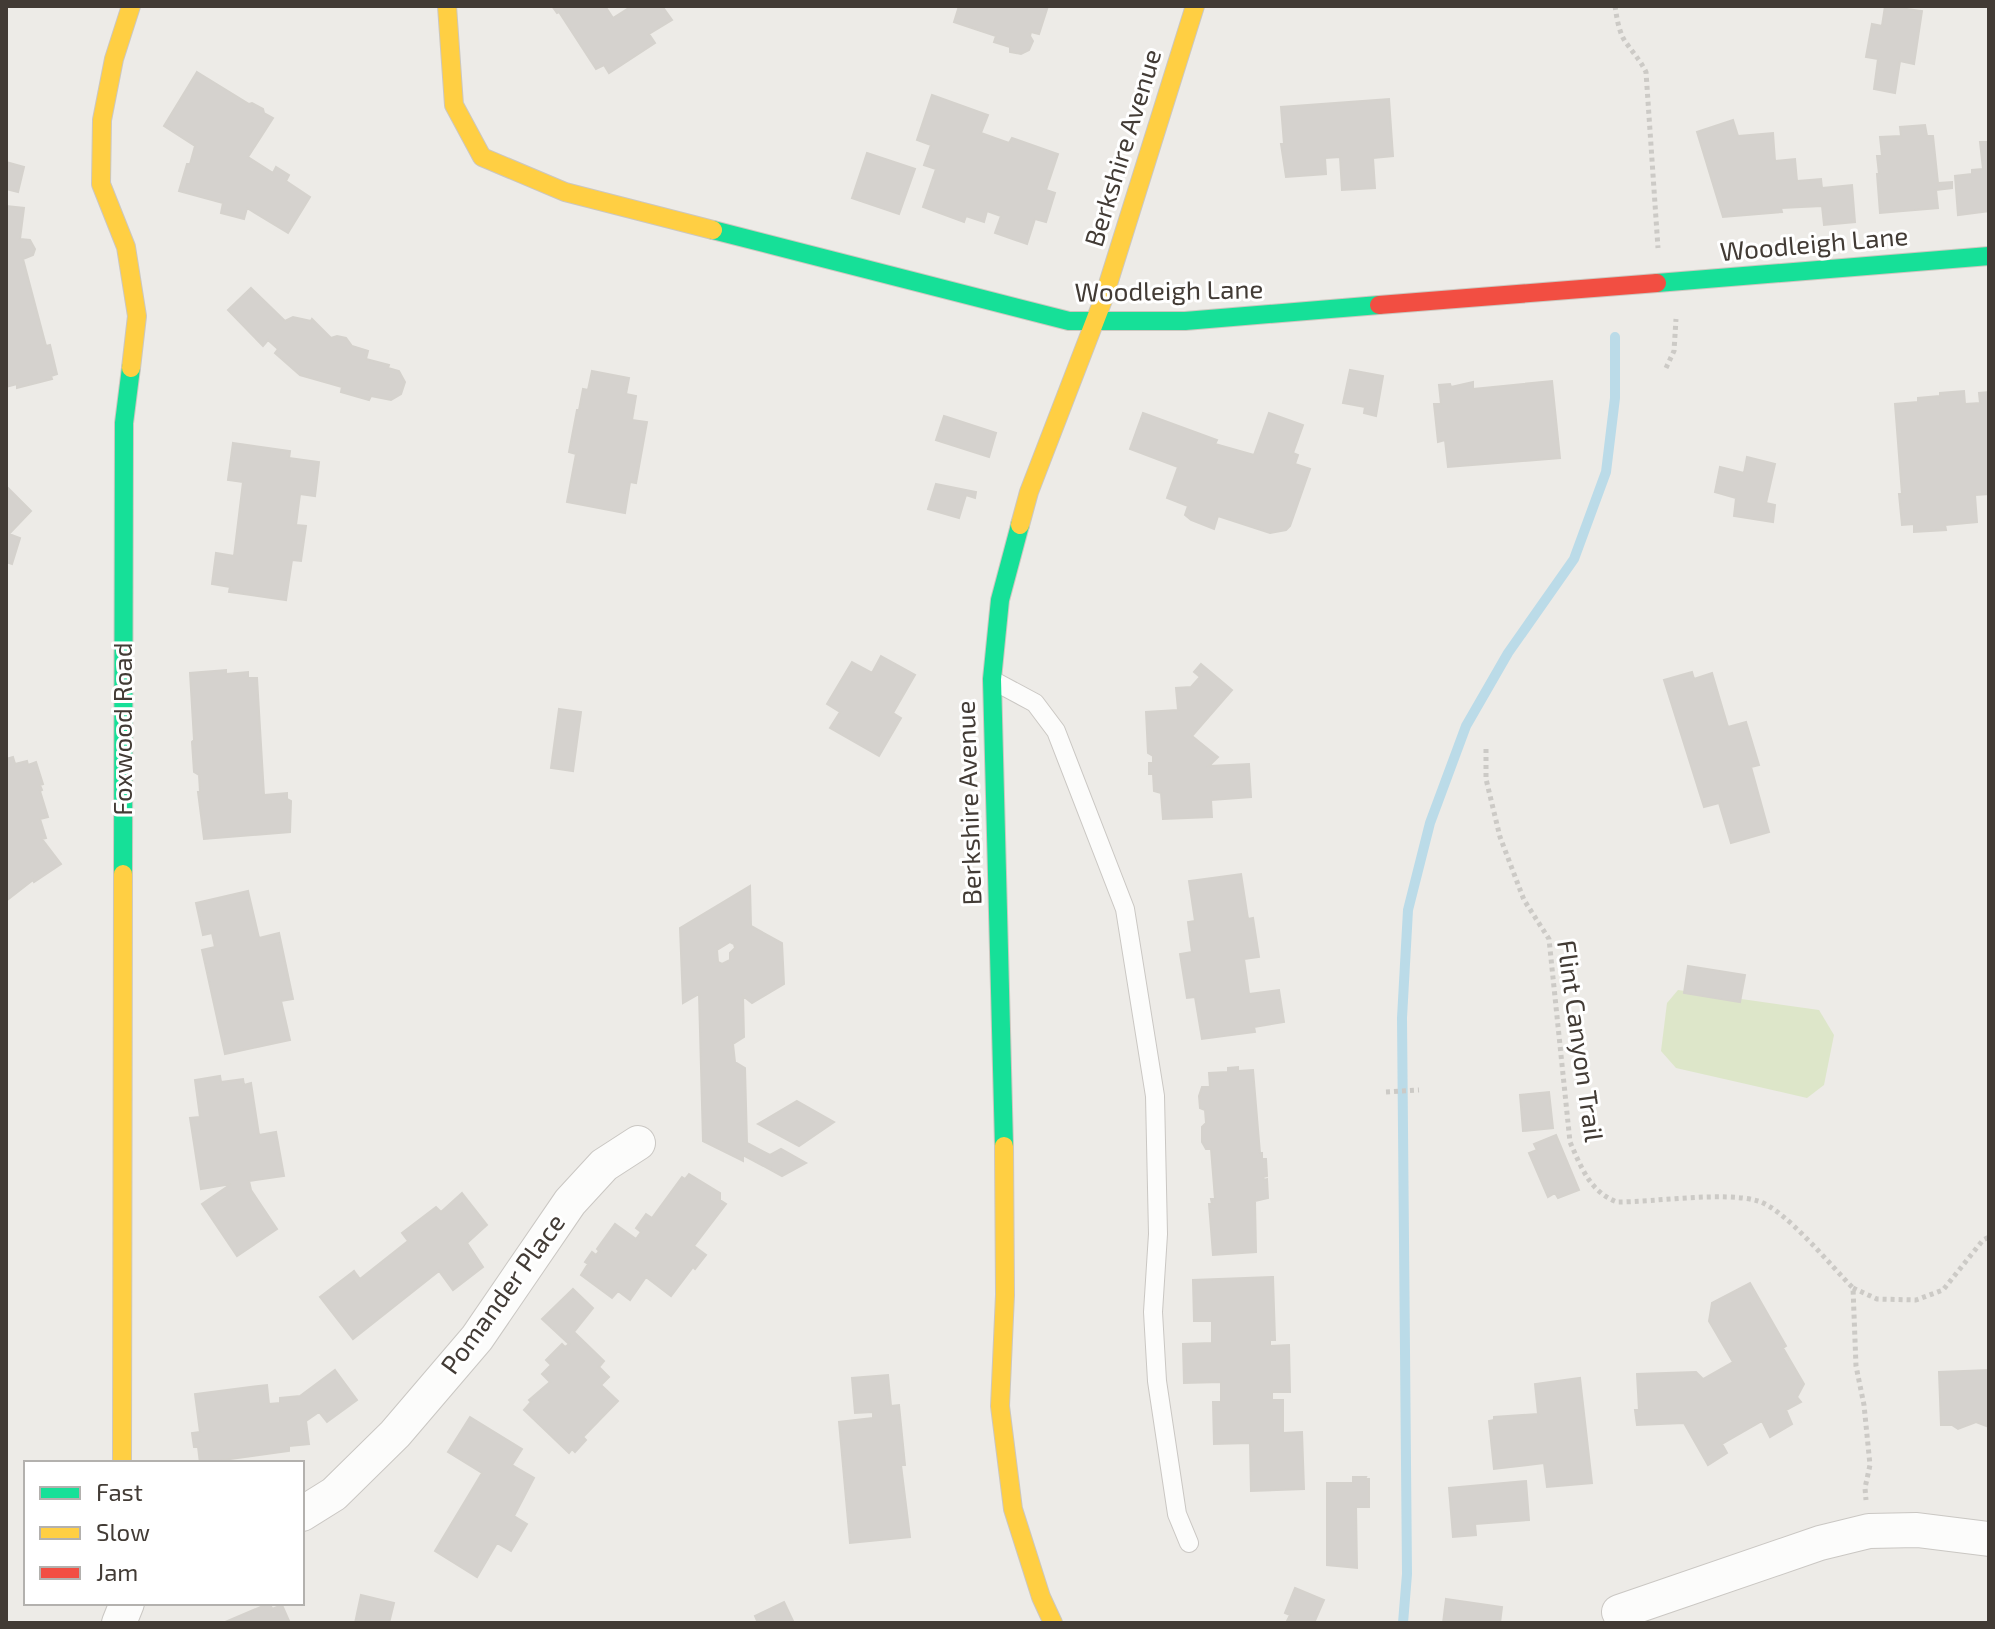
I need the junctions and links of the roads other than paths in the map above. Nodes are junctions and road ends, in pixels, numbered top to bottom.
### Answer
1 (131, 6) edge
2 (447, 6) edge
3 (1195, 6) edge
4 (1989, 256) edge
5 (1096, 322) junction
6 (992, 679) junction
7 (638, 1143) dead end
8 (122, 1461) edge
9 (304, 1513) edge
10 (1989, 1539) edge
11 (1189, 1543) dead end
12 (1619, 1612) dead end
13 (1053, 1623) edge

1 - 8 street, Foxwood Road
2 - 5 street, Woodleigh Lane
3 - 5 street, Berkshire Avenue
4 - 5 street, Woodleigh Lane
5 - 6 street, Berkshire Avenue
6 - 11 lane
6 - 13 street, Berkshire Avenue
7 - 9 street, Pomander Place
10 - 12 street

